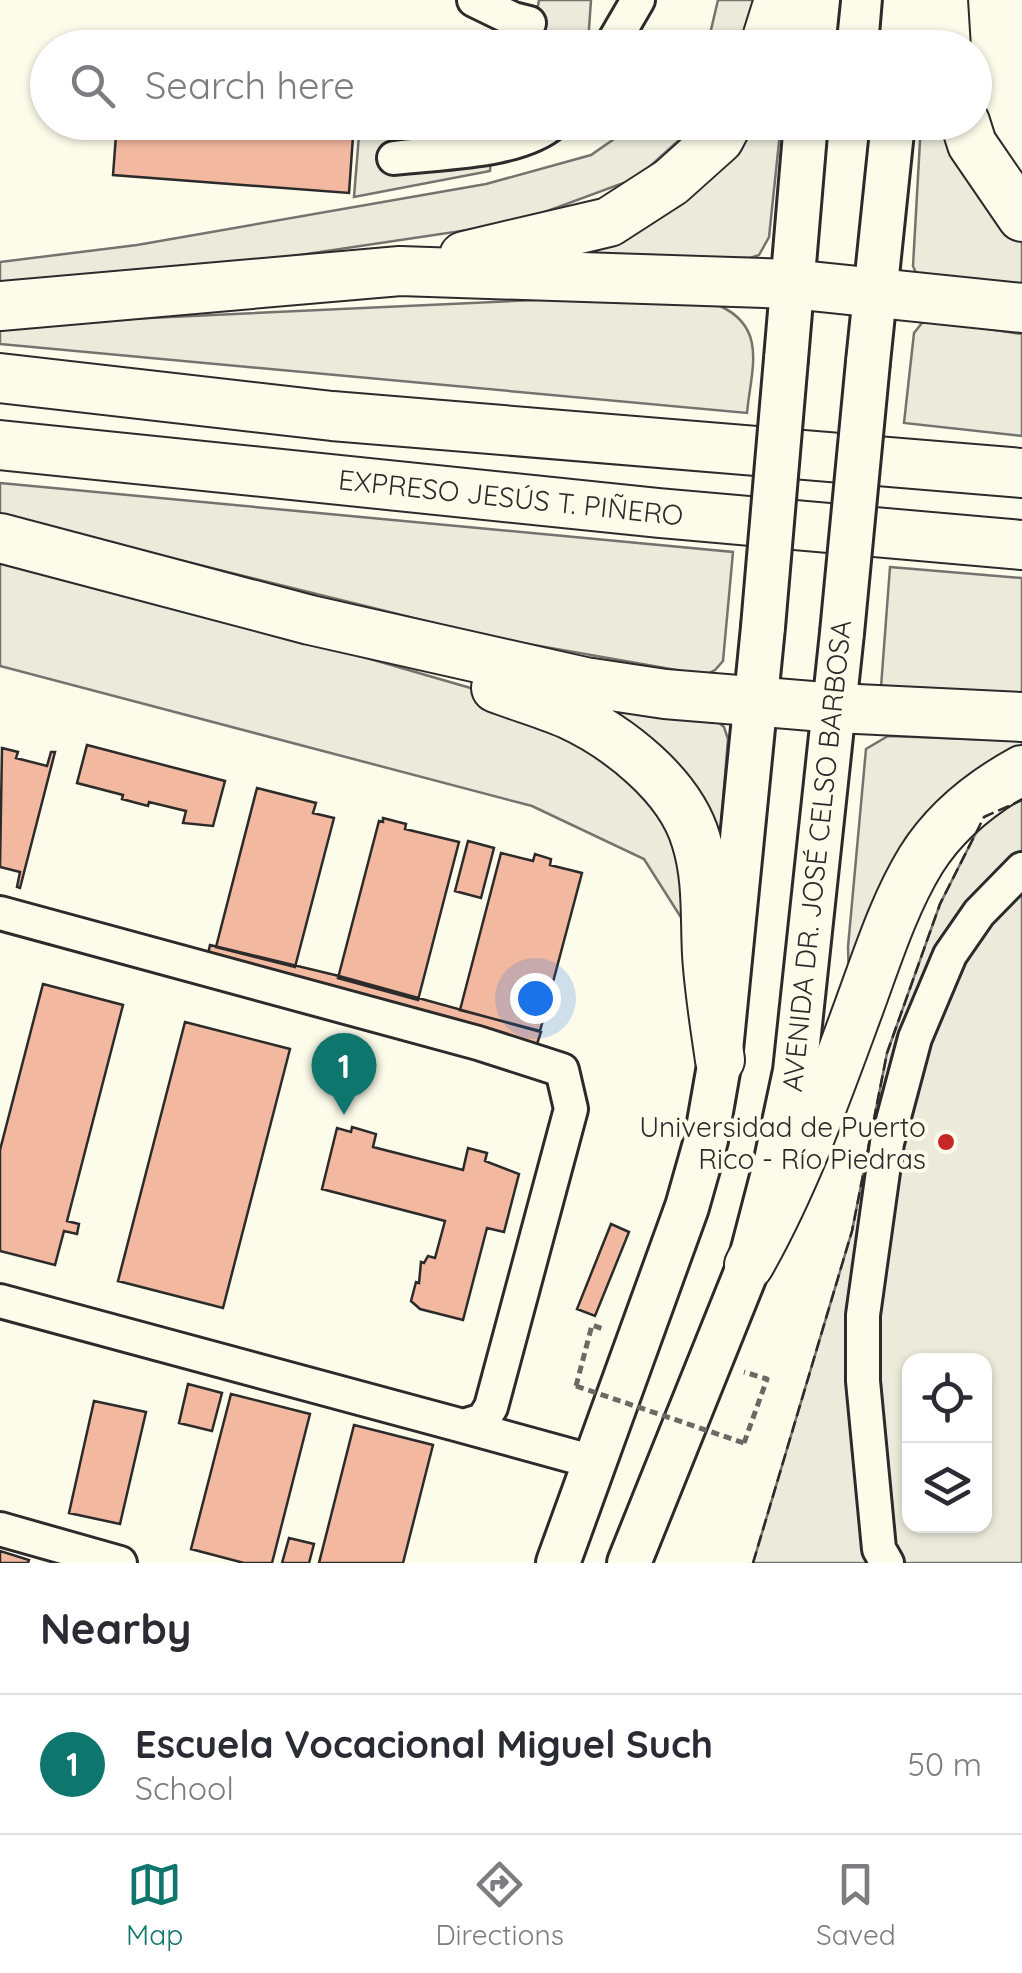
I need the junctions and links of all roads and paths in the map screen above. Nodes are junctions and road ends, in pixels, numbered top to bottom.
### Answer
1 (474, 0) edge
2 (638, 0) edge
3 (779, 0) edge
4 (818, 0) edge
5 (906, 0) edge
6 (943, 0) edge
7 (530, 23) dead end
8 (620, 30) edge
9 (770, 30) edge
10 (815, 30) edge
11 (903, 30) edge
12 (945, 30) edge
13 (516, 140) edge
14 (718, 140) edge
15 (804, 140) edge
16 (891, 140) edge
17 (971, 140) edge
18 (394, 158) dead end
19 (1022, 217) edge
20 (400, 271) junction
21 (791, 284) junction
22 (876, 291) junction
23 (0, 306) edge
24 (1022, 308) edge
25 (0, 378) edge
26 (0, 444) edge
27 (1022, 473) edge
28 (0, 538) edge
29 (1022, 545) edge
30 (310, 620) junction
31 (756, 702) junction
32 (836, 708) junction
33 (1022, 717) edge
34 (1022, 770) edge
35 (1022, 869) edge
36 (0, 913) edge
37 (720, 1060) junction
38 (749, 1265) junction
39 (0, 1301) edge
40 (592, 1325) dead end
41 (767, 1380) dead end
42 (463, 1426) junction
43 (594, 1462) junction
44 (0, 1529) edge
45 (881, 1558) edge
46 (120, 1563) edge
47 (558, 1563) edge
48 (629, 1563) edge

1 - 7 street
2 - 8 street
3 - 9 highway
4 - 10 main road
5 - 11 main road
6 - 12 highway
13 - 18 street
14 - 20 highway
15 - 21 main road
16 - 22 main road, AVENIDA DR. JOSÉ CELSO BARBOSA
17 - 19 highway
20 - 21 highway
20 - 23 highway
21 - 22 highway
21 - 31 main road, bridge
22 - 24 highway
22 - 32 main road, AVENIDA DR. JOSÉ CELSO BARBOSA, bridge
25 - 27 highway
26 - 29 highway, EXPRESO JESÚS T. PIÑERO
28 - 30 highway
30 - 31 highway
30 - 37 highway
31 - 32 highway
31 - 37 main road
32 - 33 highway
32 - 38 main road, AVENIDA DR. JOSÉ CELSO BARBOSA
34 - 38 highway
35 - 45 street
36 - 42 street
37 - 43 main road
38 - 48 main road, AVENIDA DR. JOSÉ CELSO BARBOSA
39 - 42 street
40 - 41 path, bridge
42 - 43 street
43 - 47 main road
44 - 46 street

